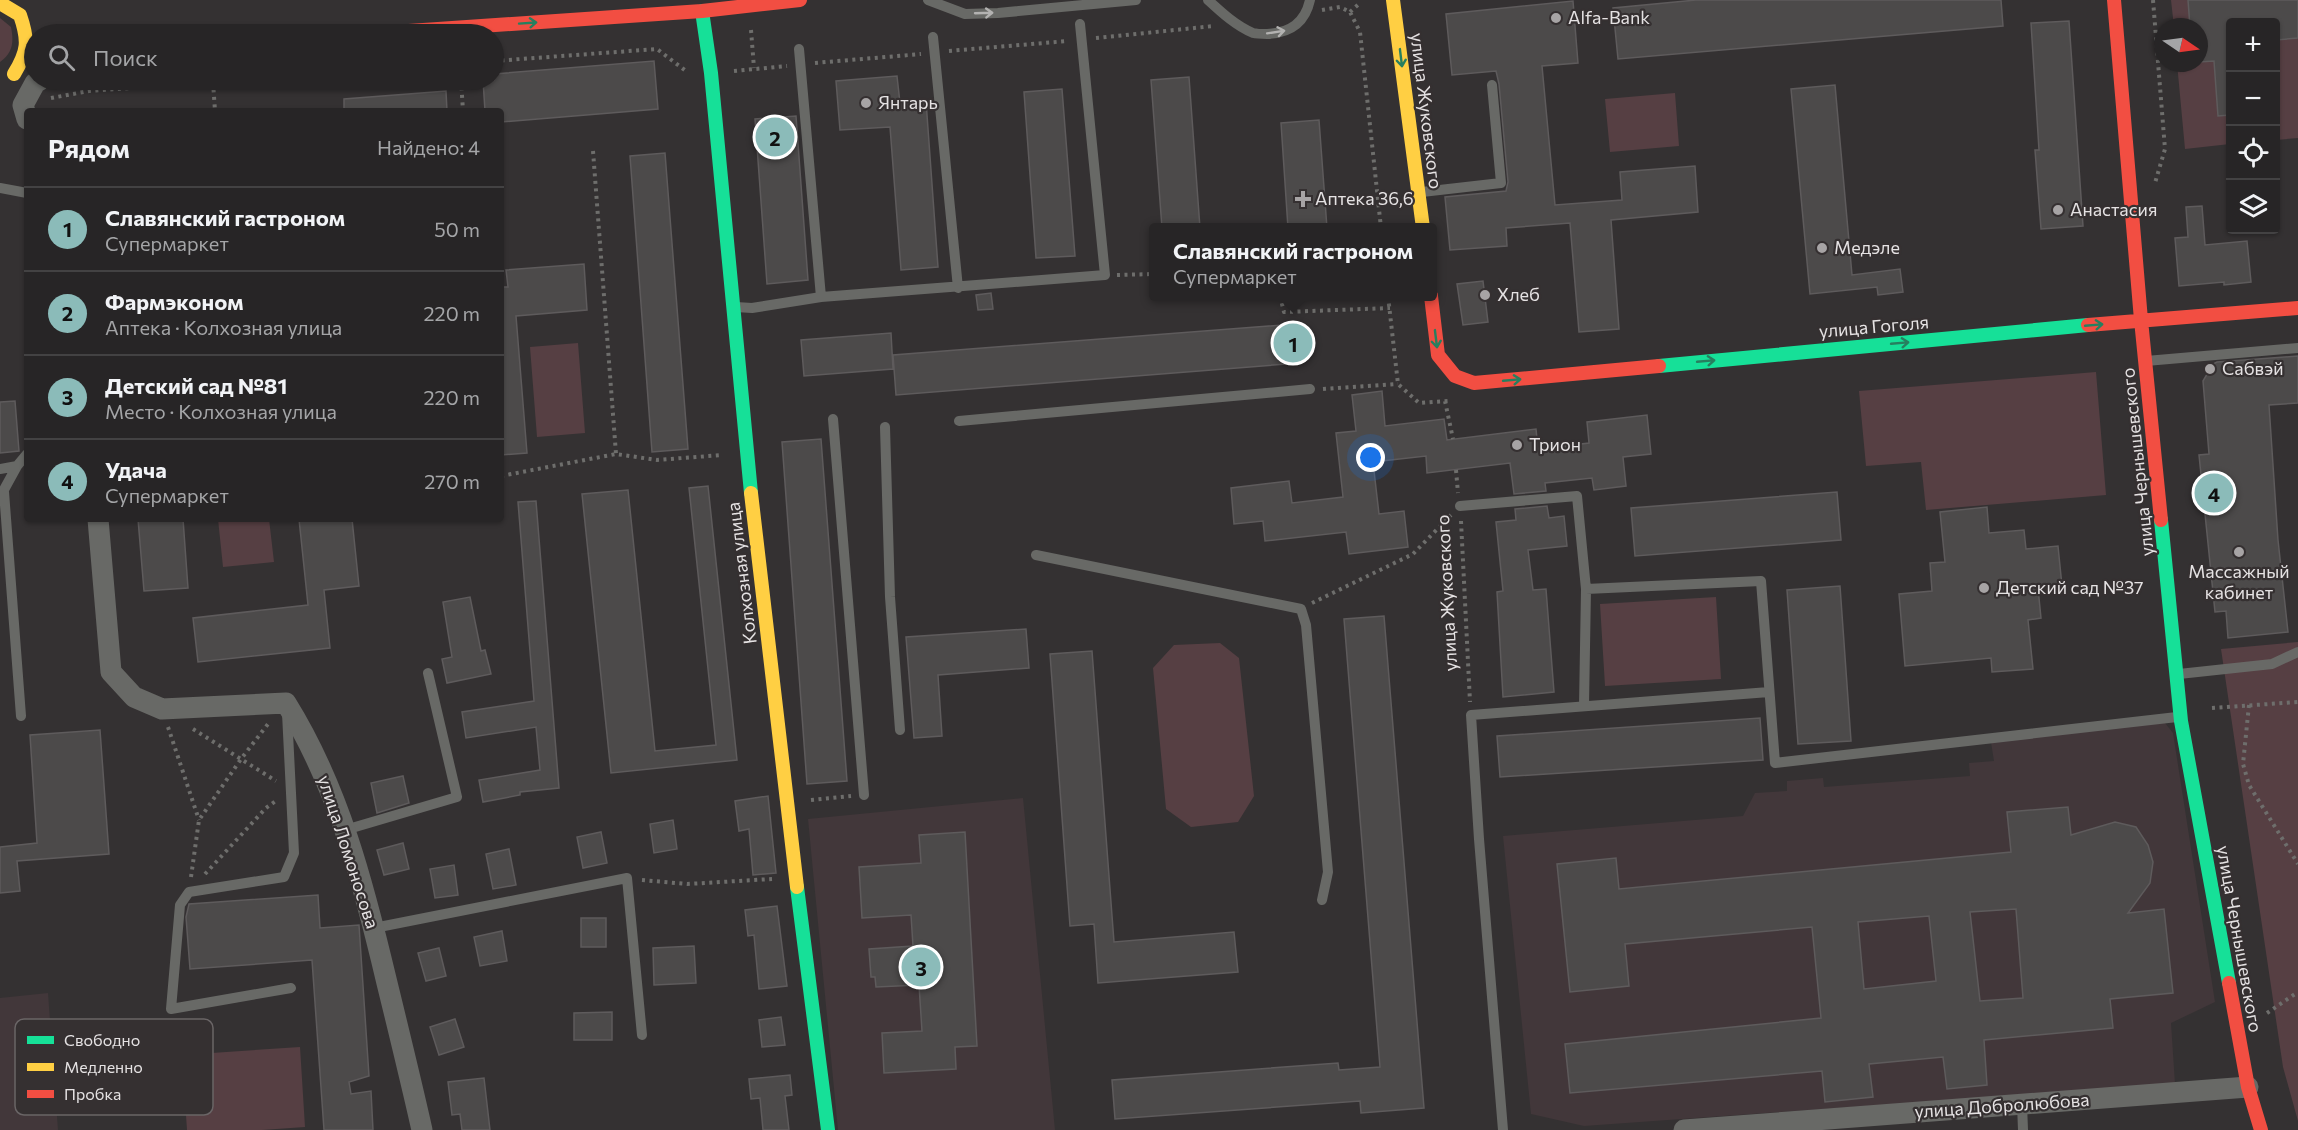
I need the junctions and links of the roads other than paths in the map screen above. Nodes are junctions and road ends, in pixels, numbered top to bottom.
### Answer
1 (800, 0) edge
2 (928, 0) edge
3 (1136, 0) edge
4 (1208, 0) edge
5 (1310, 0) edge
6 (1393, 0) edge
7 (2114, 0) edge
8 (0, 3) edge
9 (702, 11) junction
10 (1080, 24) dead end
11 (24, 25) edge
12 (504, 25) edge
13 (933, 38) dead end
14 (799, 49) dead end
15 (24, 56) edge
16 (24, 72) edge
17 (7, 75) edge
18 (1492, 85) dead end
19 (33, 90) edge
20 (26, 108) edge
21 (0, 188) edge
22 (1418, 192) junction
23 (24, 193) edge
24 (1421, 223) edge
25 (958, 288) junction
26 (821, 297) junction
27 (1431, 301) edge
28 (732, 307) junction
29 (2298, 308) edge
30 (2141, 320) junction
31 (2298, 348) edge
32 (2146, 361) junction
33 (1310, 389) road end
34 (833, 419) dead end
35 (959, 421) dead end
36 (885, 427) dead end
37 (24, 458) edge
38 (17, 466) junction
39 (0, 469) edge
40 (2, 495) edge
41 (1460, 506) road end
42 (98, 522) edge
43 (1036, 555) dead end
44 (1586, 589) junction
45 (2298, 652) edge
46 (428, 673) dead end
47 (2177, 674) junction
48 (1769, 692) junction
49 (286, 703) junction
50 (1584, 706) junction
51 (21, 716) dead end
52 (2181, 717) junction
53 (900, 730) dead end
54 (864, 795) road end
55 (345, 830) junction
56 (1322, 900) dead end
57 (374, 928) junction
58 (291, 988) dead end
59 (642, 1035) dead end
60 (2248, 1087) junction
61 (2022, 1104) junction
62 (422, 1130) edge
63 (828, 1130) edge
64 (1503, 1130) edge
65 (1684, 1130) edge
66 (2023, 1130) edge
67 (2261, 1130) edge

1 - 9 street
2 -> 3 lane
4 -> 5 lane
6 -> 22 street, улица Жуковского
7 - 30 street, улица Чернышевского
8 - 11 street
12 -> 9 street
9 - 28 street, Колхозная улица
10 - 25 lane
13 - 25 lane
14 - 26 lane
15 - 17 street
16 - 17 street
18 - 22 lane
19 - 20 street
21 - 23 lane
22 - 24 street, улица Жуковского
25 - 26 lane
26 - 28 lane
27 -> 30 street, улица Гоголя
28 - 63 street, Колхозная улица
29 - 30 street, улица Гоголя
30 - 32 street, улица Чернышевского
31 - 32 lane
32 - 47 street, улица Чернышевского
33 - 35 lane
34 - 54 lane
36 - 53 lane
37 - 38 lane
38 - 39 lane
38 - 40 lane
40 - 51 lane
41 - 44 lane
42 - 49 street
43 - 56 lane
44 - 48 lane
44 - 50 lane
45 - 47 lane
46 - 55 lane
47 - 52 street, улица Чернышевского
48 - 50 lane
48 - 52 lane
49 - 55 street, улица Ломоносова
49 - 58 lane
50 - 64 lane
52 - 60 street, улица Чернышевского
55 - 57 street, улица Ломоносова
57 - 59 lane
57 - 62 street, улица Ломоносова
60 - 61 street, улица Добролюбова
60 - 67 street, улица Чернышевского
61 - 65 street, улица Добролюбова
61 - 66 lane

